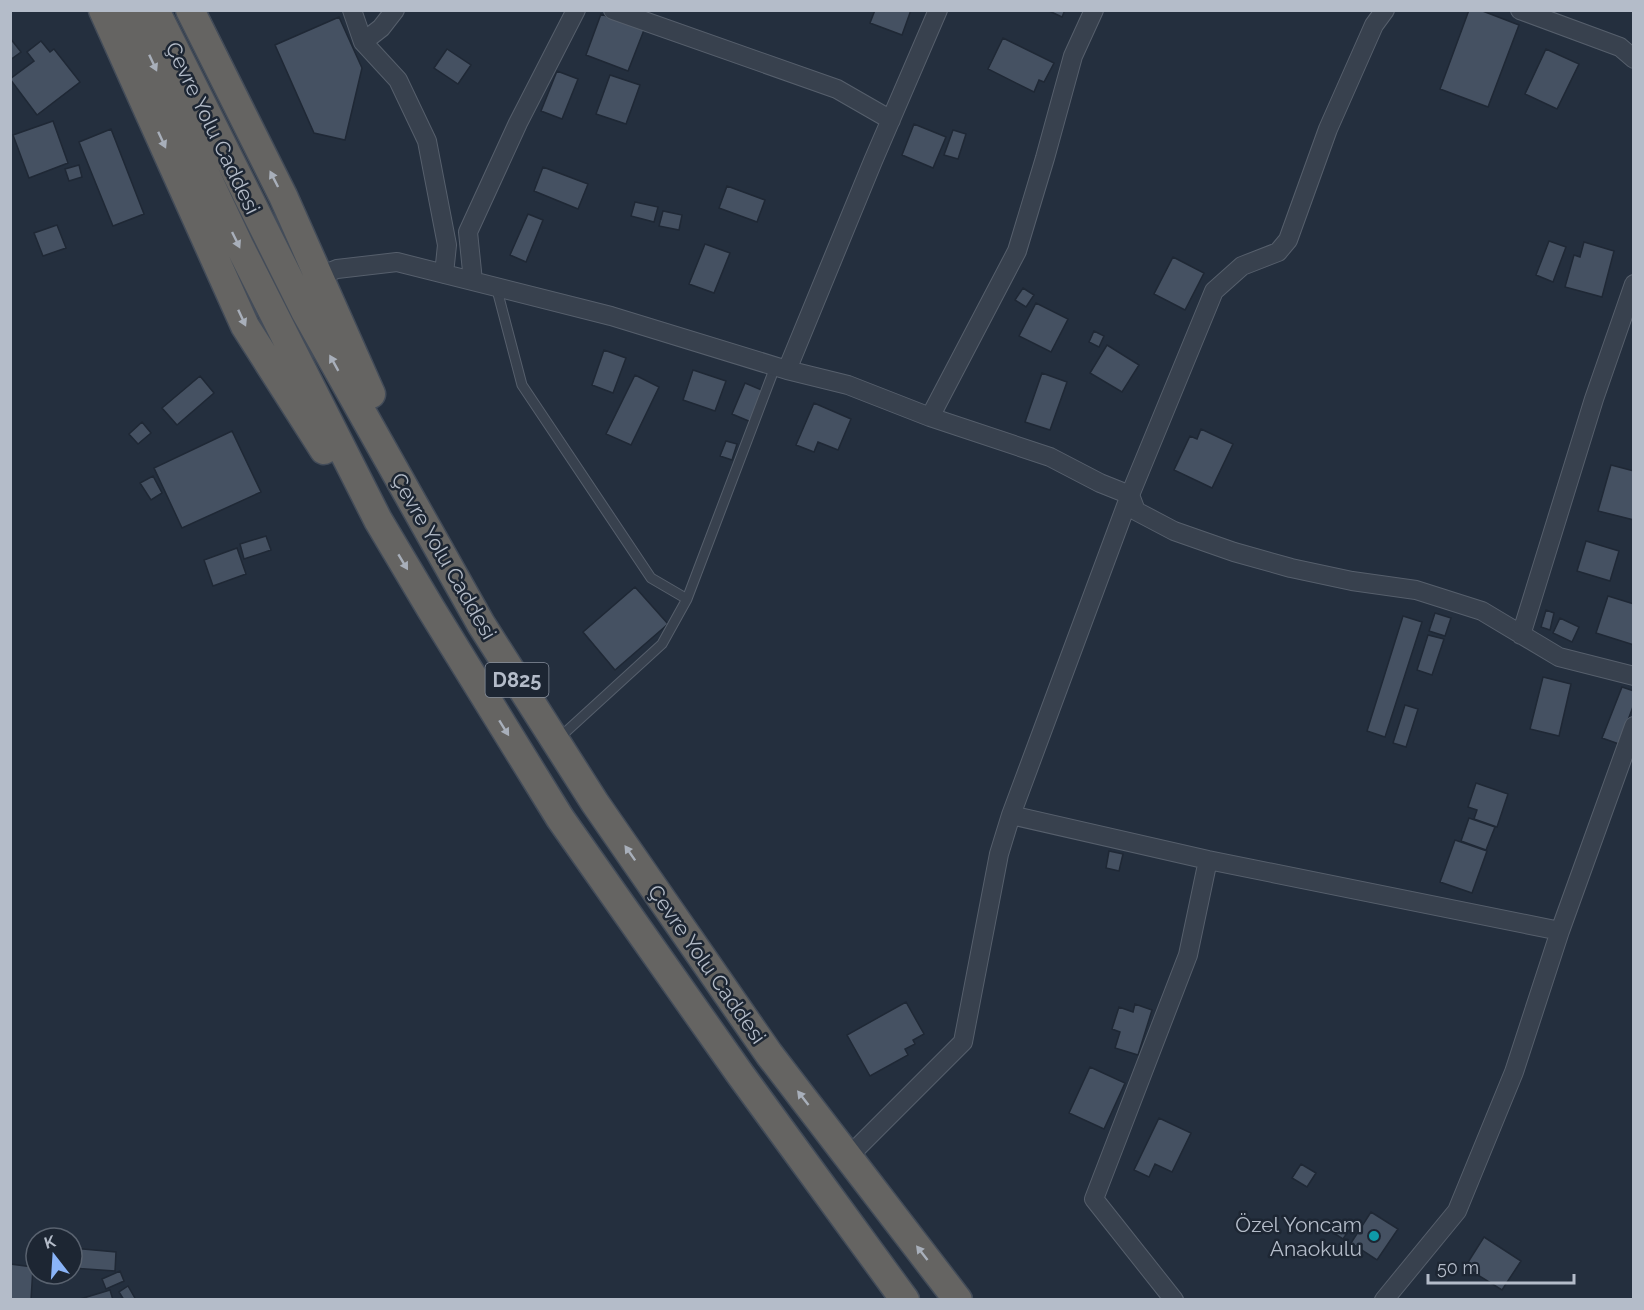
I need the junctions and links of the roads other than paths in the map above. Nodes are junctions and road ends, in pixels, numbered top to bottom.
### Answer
1 (103, 10) edge
2 (128, 10) edge
3 (155, 10) edge
4 (190, 10) edge
5 (352, 10) edge
6 (395, 10) edge
7 (576, 10) edge
8 (614, 10) edge
9 (938, 10) edge
10 (1094, 10) edge
11 (1385, 10) edge
12 (1520, 10) edge
13 (363, 42) junction
14 (1634, 59) edge
15 (891, 120) junction
16 (444, 274) junction
17 (317, 277) junction
18 (473, 280) junction
19 (1634, 284) edge
20 (496, 286) junction
21 (781, 368) junction
22 (930, 417) junction
23 (1130, 495) junction
24 (412, 502) junction
25 (378, 520) junction
26 (687, 599) junction
27 (1521, 635) junction
28 (1634, 676) edge
29 (1634, 726) edge
30 (556, 741) junction
31 (1011, 815) junction
32 (1208, 861) junction
33 (1560, 931) junction
34 (848, 1156) junction
35 (905, 1299) edge
36 (957, 1299) edge
37 (1174, 1299) edge
38 (1384, 1299) edge

1 -> 25 highway
2 -> 25 highway, Çevre Yolu Caddesi / D825
24 -> 3 highway, Çevre Yolu Caddesi / D825
17 -> 4 highway
5 - 13 street
6 - 13 street
7 - 18 street
8 - 15 street
9 - 15 street
10 - 22 street
11 - 23 street
12 - 14 street
13 - 16 street
15 - 21 street
16 - 17 street
16 - 18 street
17 - 24 highway
18 - 20 street
19 - 27 street
20 - 21 street
20 - 26 lane
21 - 22 street
21 - 26 lane
22 - 23 street
23 - 27 street
23 - 31 street
24 - 30 highway, Çevre Yolu Caddesi / D825
25 -> 35 highway, Çevre Yolu Caddesi / D825
26 - 30 lane
27 - 28 street
29 - 33 street
34 -> 30 highway, Çevre Yolu Caddesi / D825
31 - 32 street
31 - 34 street
32 - 33 street
32 - 37 street
33 - 38 street
36 -> 34 highway, Çevre Yolu Caddesi / D825

